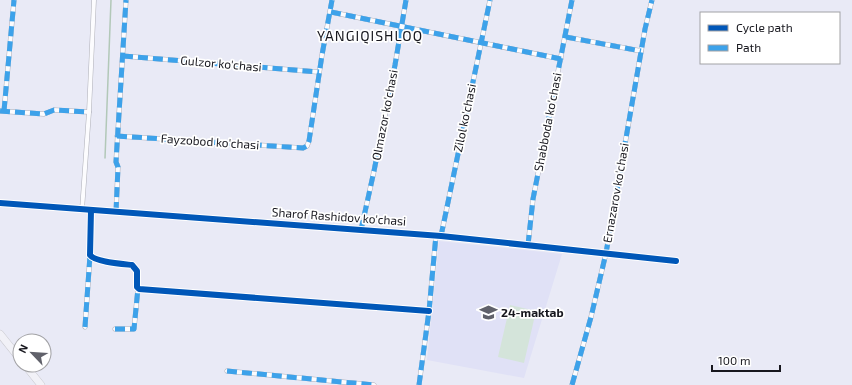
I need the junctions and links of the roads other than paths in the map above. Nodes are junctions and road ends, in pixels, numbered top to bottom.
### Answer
1 (14, 0) edge
2 (94, 0) edge
3 (126, 0) edge
4 (332, 0) edge
5 (406, 0) edge
6 (490, 0) edge
7 (572, 0) edge
8 (652, 0) edge
9 (331, 12) junction
10 (402, 26) junction
11 (566, 37) junction
12 (481, 43) junction
13 (642, 51) junction
14 (123, 56) junction
15 (561, 59) junction
16 (319, 72) junction
17 (2, 111) edge
18 (89, 112) junction
19 (117, 136) junction
20 (0, 203) edge
21 (82, 210) junction
22 (91, 210) junction
23 (116, 212) junction
24 (361, 230) junction
25 (436, 235) junction
26 (442, 236) junction
27 (528, 245) junction
28 (606, 253) junction
29 (90, 255) junction
30 (676, 261) dead end
31 (138, 288) junction
32 (429, 311) junction
33 (85, 327) dead end
34 (115, 329) dead end
35 (0, 334) edge
36 (12, 349) edge
37 (226, 371) dead end
38 (31, 373) edge
39 (41, 385) edge
40 (374, 385) edge
41 (419, 385) edge
42 (572, 385) edge

1 - 17 street
2 - 18 street
3 - 14 street
4 - 9 street
5 - 10 street, Olmazor ko'chasi
6 - 12 street, Zilol ko'chasi
7 - 11 street, Shabboda ko'chasi
8 - 13 street, Ernazarov ko'chasi
9 - 10 street
9 - 16 street
10 - 12 street
10 - 24 street, Olmazor ko'chasi
11 - 13 street
11 - 15 street, Shabboda ko'chasi
12 - 15 street
12 - 26 street, Zilol ko'chasi
13 - 28 street, Ernazarov ko'chasi
14 - 16 street, Gulzor ko'chasi
14 - 19 street
15 - 27 street, Shabboda ko'chasi
16 - 19 street, Fayzobod ko'chasi
17 - 18 street
18 - 21 street
19 - 23 street
20 - 21 street, Sharof Rashidov ko'chasi
21 - 22 street, Sharof Rashidov ko'chasi
22 - 23 street, Sharof Rashidov ko'chasi
22 - 29 street
23 - 24 street, Sharof Rashidov ko'chasi
24 - 25 street, Sharof Rashidov ko'chasi
25 - 26 street, Sharof Rashidov ko'chasi
25 - 32 street
26 - 27 street, Sharof Rashidov ko'chasi
27 - 28 street, Sharof Rashidov ko'chasi
28 - 30 street, Sharof Rashidov ko'chasi
28 - 42 street, Ernazarov ko'chasi
29 - 31 street
29 - 33 street
31 - 32 street
31 - 34 street
32 - 41 street
35 - 36 main road
37 - 40 street
38 - 39 main road

